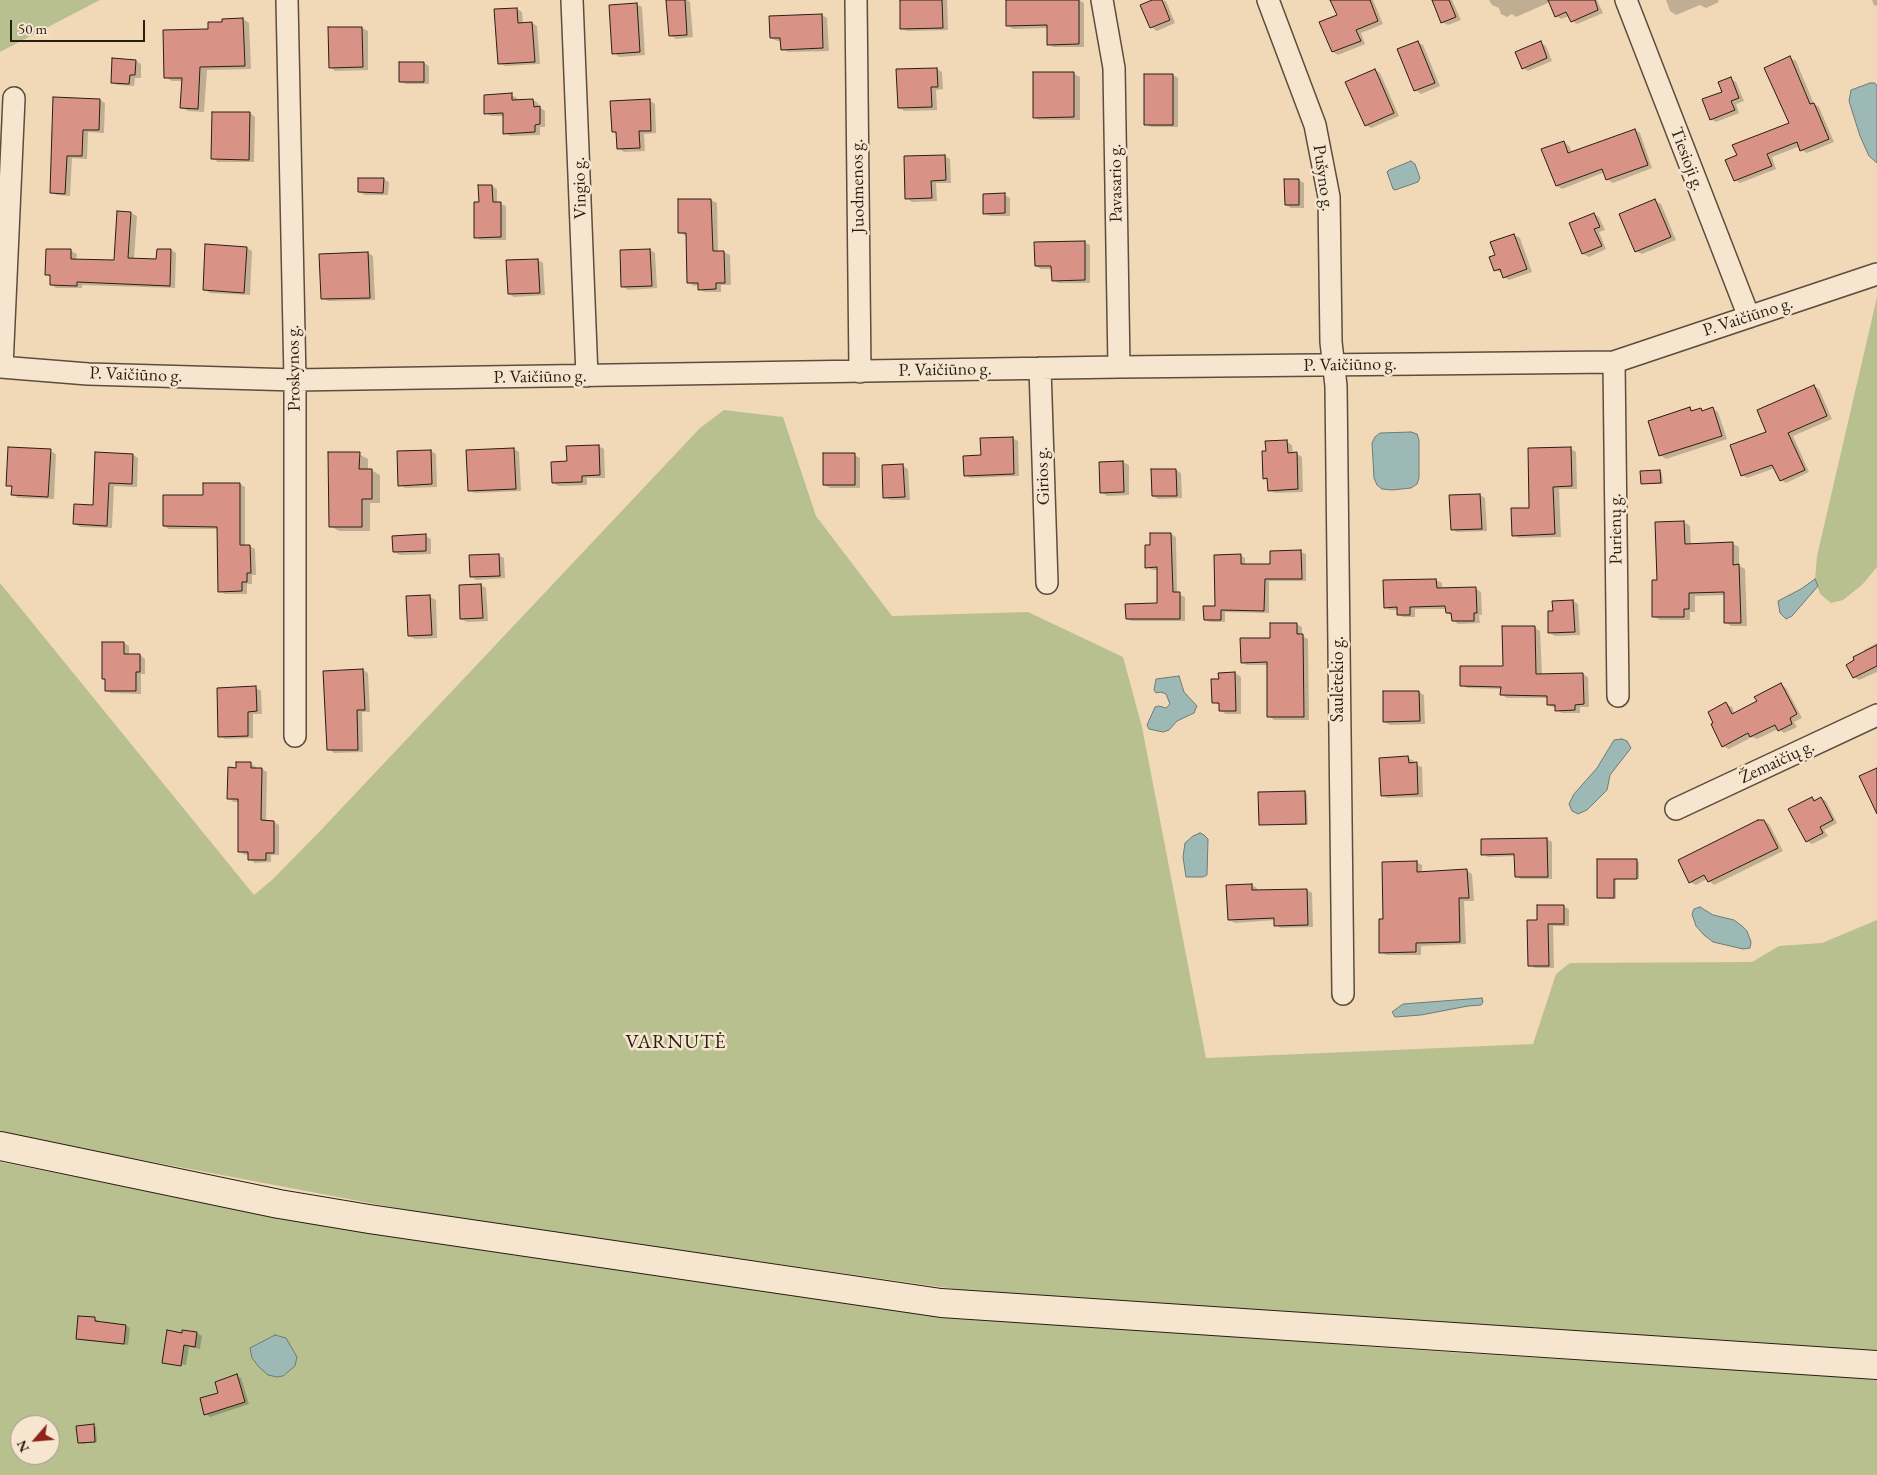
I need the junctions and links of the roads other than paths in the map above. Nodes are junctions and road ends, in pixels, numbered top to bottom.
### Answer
1 (287, 0) edge
2 (572, 0) edge
3 (856, 0) edge
4 (1102, 0) edge
5 (1268, 0) edge
6 (1626, 0) edge
7 (14, 98) dead end
8 (1877, 274) edge
9 (1749, 317) junction
10 (1614, 362) junction
11 (1334, 365) junction
12 (1, 367) edge
13 (1120, 367) junction
14 (1040, 368) junction
15 (860, 372) junction
16 (588, 376) junction
17 (295, 380) junction
18 (1047, 583) dead end
19 (1618, 696) dead end
20 (1877, 715) edge
21 (296, 736) dead end
22 (1676, 809) dead end
23 (1343, 994) dead end
24 (0, 1146) edge
25 (1877, 1365) edge

1 - 17 street, Proskynos g.
2 - 16 street, Vingio g.
3 - 15 street, Juodmenos g.
4 - 13 street, Pavasario g.
5 - 11 street, Pušyno g.
6 - 9 street, Tiesioji g.
7 - 12 street
8 - 9 street, P. Vaičiūno g.
9 - 10 street, P. Vaičiūno g.
10 - 11 street, P. Vaičiūno g.
10 - 19 street, Purienų g.
11 - 13 street, P. Vaičiūno g.
11 - 23 street, Saulėtekio g.
12 - 17 street, P. Vaičiūno g.
13 - 14 street, P. Vaičiūno g.
14 - 15 street, P. Vaičiūno g.
14 - 18 street, Girios g.
15 - 16 street, P. Vaičiūno g.
16 - 17 street, P. Vaičiūno g.
17 - 21 street, Proskynos g.
20 - 22 street, Žemaičių g.
24 - 25 main road

